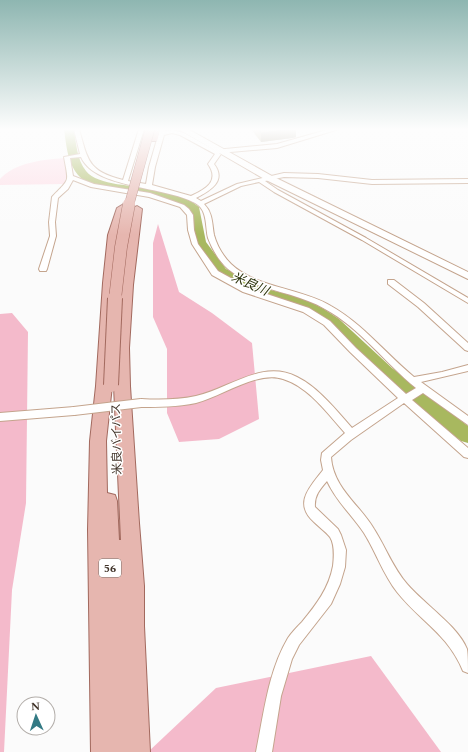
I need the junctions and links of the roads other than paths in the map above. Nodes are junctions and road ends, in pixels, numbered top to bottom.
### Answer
1 (68, 164) edge
2 (88, 164) edge
3 (135, 164) edge
4 (142, 164) edge
5 (143, 164) edge
6 (146, 164) edge
7 (152, 164) edge
8 (211, 164) edge
9 (243, 164) edge
10 (71, 177) junction
11 (269, 178) junction
12 (260, 180) junction
13 (125, 182) junction
14 (468, 182) edge
15 (149, 186) junction
16 (191, 198) junction
17 (201, 203) junction
18 (130, 209) junction
19 (44, 269) dead end
20 (468, 276) edge
21 (391, 282) dead end
22 (468, 301) edge
23 (468, 348) edge
24 (468, 368) edge
25 (414, 380) junction
26 (114, 384) junction
27 (422, 389) junction
28 (406, 397) junction
29 (0, 417) edge
30 (468, 421) edge
31 (351, 434) junction
32 (468, 454) edge
33 (329, 471) junction
34 (133, 626) junction
35 (468, 666) edge
36 (104, 752) edge
37 (118, 752) edge
38 (137, 752) edge
39 (264, 752) edge

1 - 10 street
2 - 13 street
3 - 13 street
4 - 26 main road, 米良バイパス / 56, bridge
5 - 18 main road, bridge
6 - 18 main road
7 - 15 street
8 - 16 street
9 - 11 street
10 - 19 street
10 - 28 street
11 - 12 street
11 - 14 street
11 - 20 street
12 - 17 street
12 - 22 street
13 - 15 street
15 - 16 street
16 - 17 street
17 - 25 street
18 - 34 main road
18 - 36 main road
21 - 23 street
24 - 25 street
25 - 27 street
26 - 34 main road, 米良バイパス / 56
26 - 37 main road, 米良バイパス / 56
27 - 28 street
27 - 30 street
28 - 31 street
28 - 32 street
29 - 31 street, bridge
31 - 33 street
33 - 35 street
33 - 39 street
34 - 38 main road, 米良バイパス / 56

